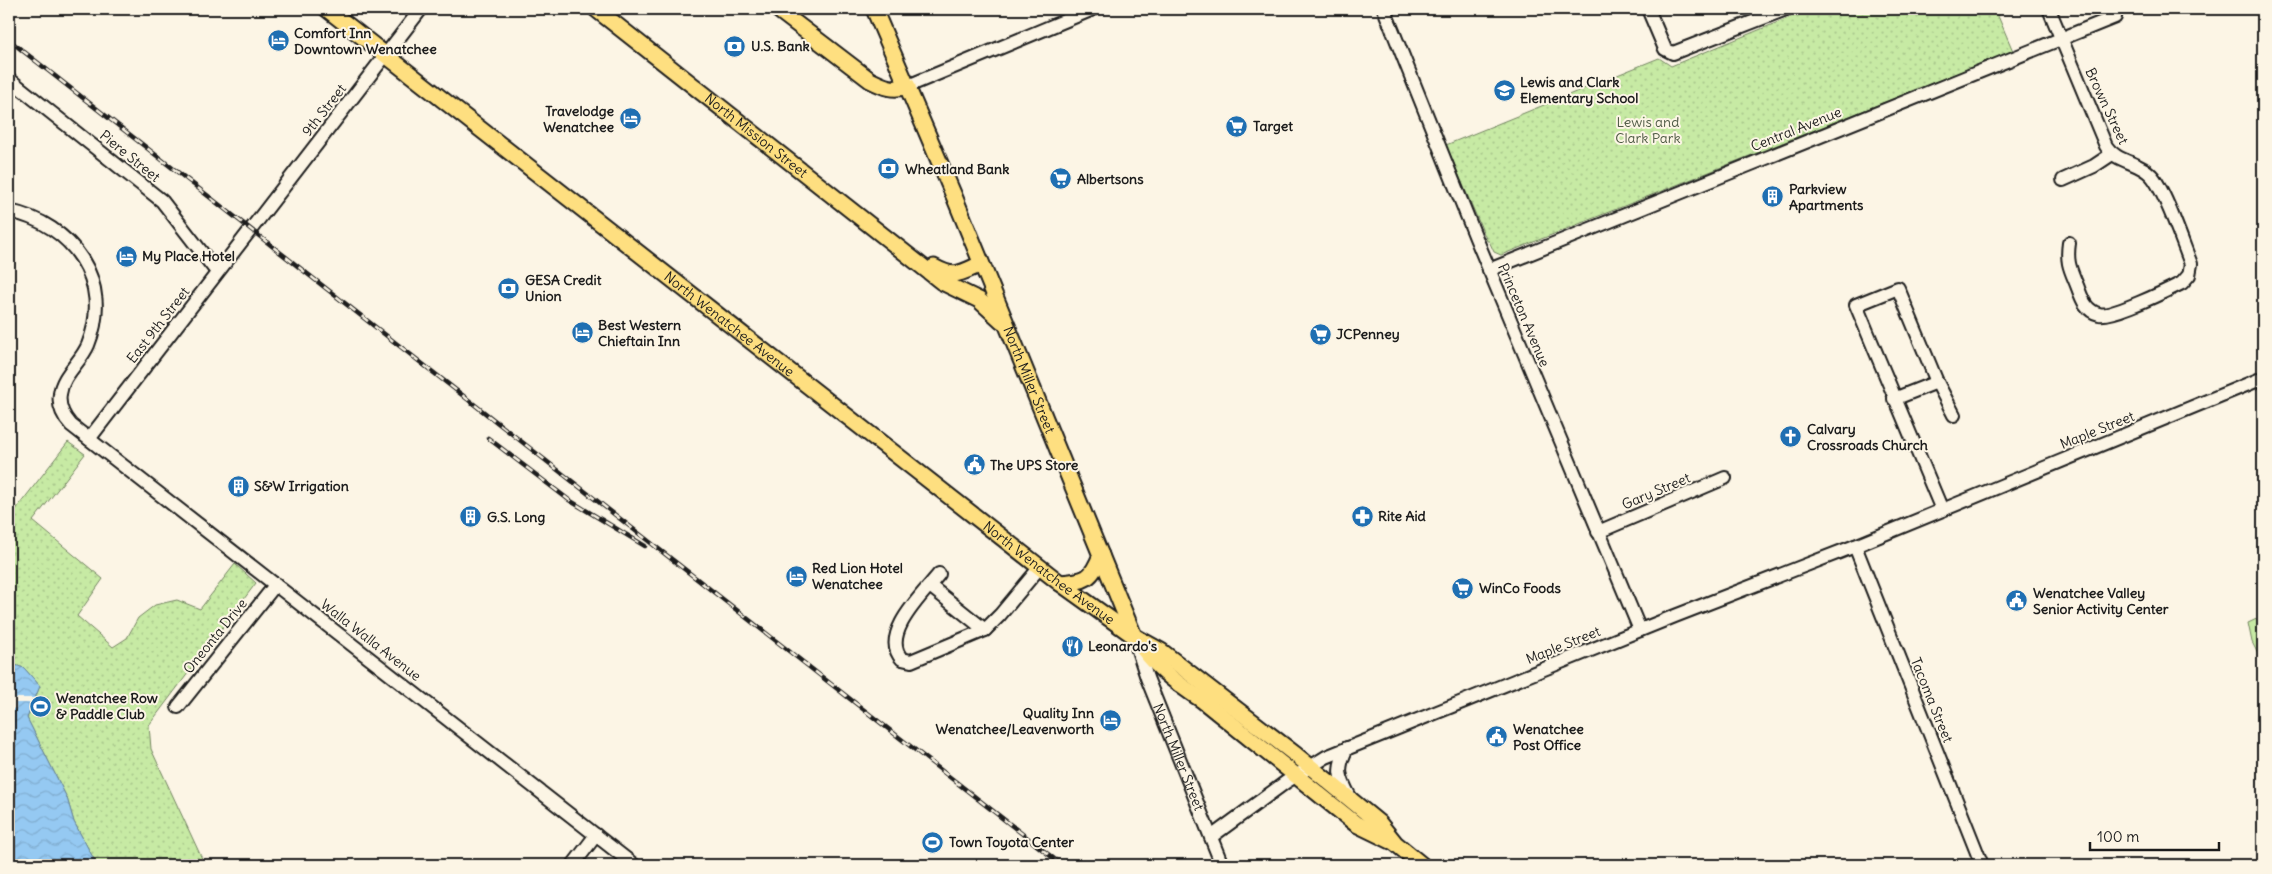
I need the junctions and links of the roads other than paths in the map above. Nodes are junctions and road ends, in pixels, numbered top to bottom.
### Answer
1 (327, 9) edge
2 (421, 9) edge
3 (596, 9) edge
4 (778, 9) edge
5 (874, 9) edge
6 (1093, 9) edge
7 (1384, 9) edge
8 (1648, 9) edge
9 (1786, 9) edge
10 (2049, 9) edge
11 (1767, 12) edge
12 (2115, 17) dead end
13 (2062, 38) junction
14 (386, 55) junction
15 (9, 80) edge
16 (908, 86) junction
17 (2112, 154) junction
18 (2063, 180) dead end
19 (9, 212) edge
20 (250, 229) joint
21 (2069, 243) dead end
22 (916, 260) junction
23 (981, 264) junction
24 (1489, 270) junction
25 (217, 272) junction
26 (1007, 325) junction
27 (2263, 378) edge
28 (1936, 382) junction
29 (1894, 399) junction
30 (1954, 415) dead end
31 (89, 439) junction
32 (1725, 478) dead end
33 (1942, 510) junction
34 (1598, 532) junction
35 (1855, 546) junction
36 (1101, 555) junction
37 (1040, 567) junction
38 (939, 574) dead end
39 (1060, 583) junction
40 (276, 584) junction
41 (930, 586) junction
42 (985, 630) junction
43 (1640, 630) junction
44 (1134, 636) junction
45 (178, 706) dead end
46 (1347, 748) junction
47 (1302, 771) junction
48 (1352, 802) junction
49 (596, 835) junction
50 (1210, 837) junction
51 (1395, 843) junction
52 (572, 865) edge
53 (634, 865) edge
54 (1222, 865) edge
55 (1422, 865) edge
56 (1982, 865) edge

1 - 14 main road, North Wenatchee Avenue
2 - 14 street, 9th Street
3 - 22 main road, North Mission Street
4 - 16 main road
5 - 16 main road, North Miller Street
6 - 16 street
7 - 24 street, Princeton Avenue
8 - 11 street
9 - 11 street
10 - 13 street, Brown Street
12 - 13 street, Central Avenue
13 - 17 street, Brown Street
13 - 24 street, Central Avenue
14 - 20 street, 9th Street
14 - 37 main road, North Wenatchee Avenue
15 - 25 street, Piere Street
16 - 23 main road, North Miller Street
17 - 18 street
17 - 21 street, Brown Street
19 - 31 street, Walla Walla Avenue
20 - 25 street, East 9th Street
22 - 23 main road, North Mission Street
22 - 26 main road, North Mission Street
23 - 26 main road, North Miller Street
24 - 34 street, Princeton Avenue
25 - 31 street, East 9th Street
26 - 36 main road, North Miller Street
27 - 33 street, Maple Street
28 - 29 street
28 - 29 street
28 - 30 street
29 - 33 street
31 - 40 street, Walla Walla Avenue
32 - 34 street, Gary Street
33 - 35 street, Maple Street
34 - 43 street, Princeton Avenue
35 - 43 street, Maple Street
35 - 56 street, Tacoma Street
36 - 39 main road
36 - 44 main road, North Miller Street
37 - 39 main road, North Wenatchee Avenue
37 - 42 street
38 - 41 street
39 - 44 main road, North Wenatchee Avenue
40 - 45 street, Oneonta Drive
40 - 49 street, Walla Walla Avenue
41 - 42 street
41 - 42 street
43 - 46 street, Maple Street
44 - 47 main road, North Wenatchee Avenue
44 - 50 street, North Miller Street
46 - 47 street, Maple Street
46 - 48 street
47 - 48 main road, North Wenatchee Avenue
47 - 50 street, Maple Street
47 - 51 main road, North Wenatchee Avenue
48 - 51 main road, North Wenatchee Avenue
49 - 52 street
49 - 53 street, Walla Walla Avenue
50 - 54 street, North Miller Street
51 - 55 main road, North Wenatchee Avenue

